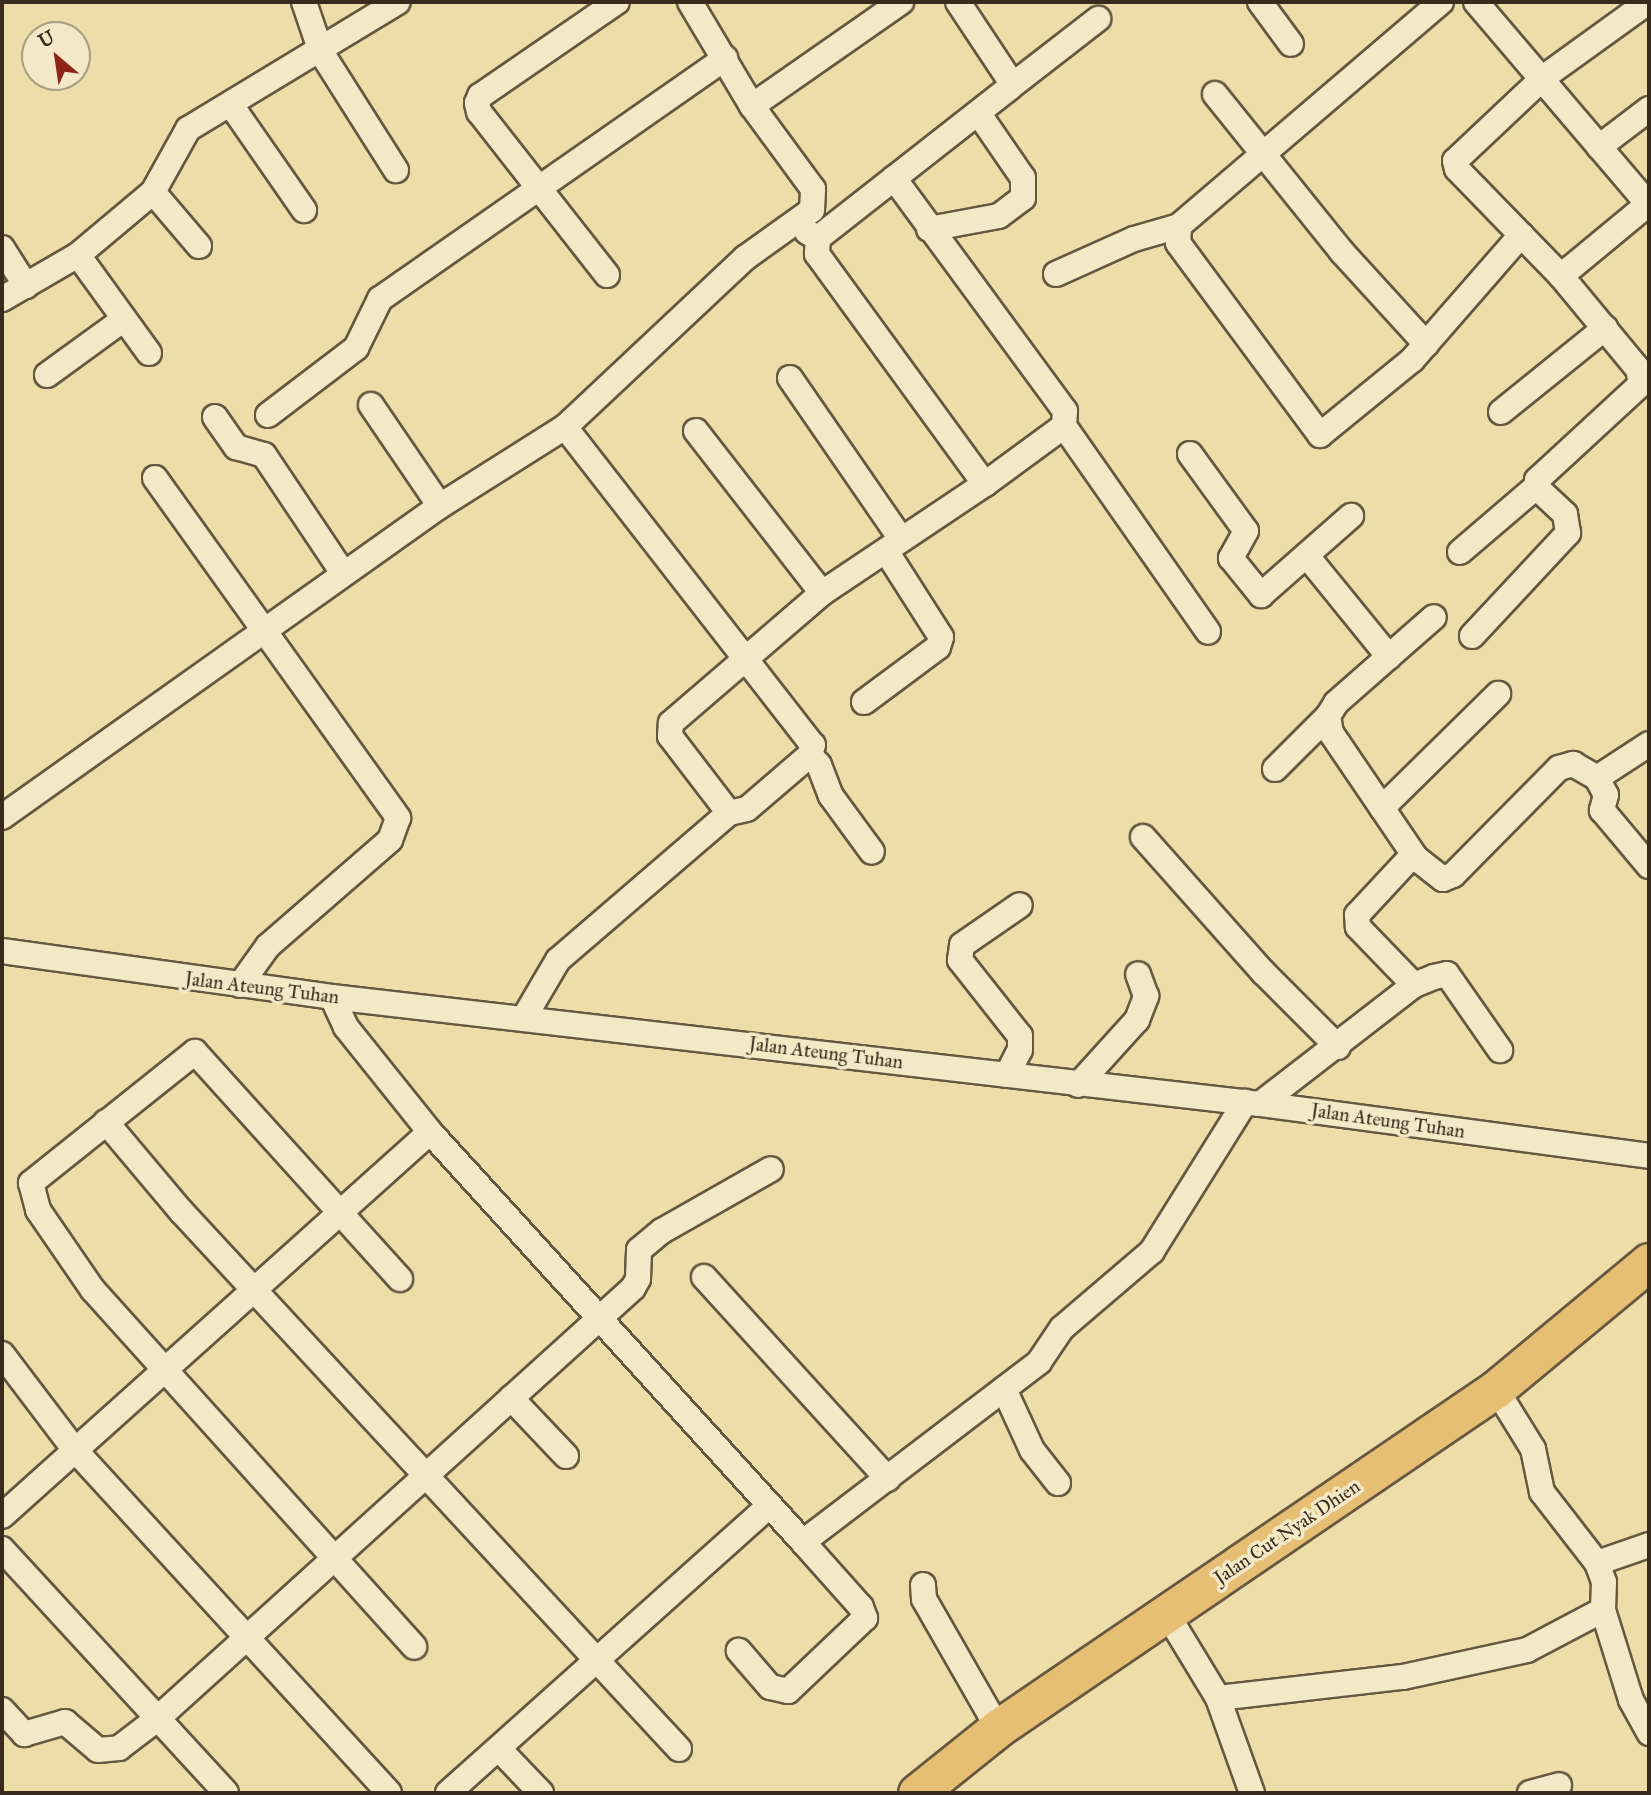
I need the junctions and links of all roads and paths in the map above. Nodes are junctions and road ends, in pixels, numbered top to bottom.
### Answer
1 (304, 2) edge
2 (398, 2) edge
3 (617, 2) edge
4 (690, 2) edge
5 (958, 2) edge
6 (1260, 2) edge
7 (1441, 2) edge
8 (1476, 2) edge
9 (1648, 2) edge
10 (885, 6) edge
11 (1098, 19) dead end
12 (1291, 44) dead end
13 (321, 52) junction
14 (725, 58) junction
15 (1544, 77) junction
16 (1009, 88) junction
17 (1215, 94) dead end
18 (231, 105) junction
19 (752, 106) junction
20 (1649, 109) edge
21 (979, 114) junction
22 (1599, 148) junction
23 (1264, 152) junction
24 (396, 170) dead end
25 (894, 178) junction
26 (537, 188) junction
27 (153, 191) junction
28 (1649, 204) edge
29 (304, 210) dead end
30 (795, 225) junction
31 (1179, 226) junction
32 (929, 229) junction
33 (1521, 235) junction
34 (818, 238) junction
35 (199, 246) dead end
36 (2, 248) edge
37 (78, 255) junction
38 (1056, 274) dead end
39 (607, 275) dead end
40 (1561, 276) junction
41 (26, 286) junction
42 (2, 299) edge
43 (124, 319) junction
44 (1605, 328) junction
45 (1426, 344) junction
46 (149, 352) dead end
47 (47, 375) dead end
48 (790, 378) dead end
49 (1645, 380) edge
50 (371, 405) dead end
51 (1501, 412) dead end
52 (268, 415) dead end
53 (215, 417) dead end
54 (565, 426) junction
55 (1064, 426) junction
56 (696, 431) dead end
57 (1190, 454) dead end
58 (155, 478) dead end
59 (985, 484) junction
60 (1537, 486) junction
61 (440, 506) junction
62 (1351, 516) dead end
63 (894, 545) junction
64 (1460, 552) dead end
65 (1307, 556) junction
66 (343, 573) junction
67 (822, 593) junction
68 (1434, 617) dead end
69 (264, 632) junction
70 (1208, 632) dead end
71 (1472, 636) dead end
72 (1389, 657) junction
73 (744, 662) junction
74 (1498, 694) dead end
75 (864, 702) dead end
76 (1328, 716) junction
77 (1649, 744) edge
78 (810, 755) junction
79 (1275, 769) dead end
80 (1597, 778) junction
81 (1382, 808) junction
82 (729, 813) junction
83 (2, 817) edge
84 (1143, 837) dead end
85 (872, 852) dead end
86 (1416, 858) junction
87 (1649, 866) edge
88 (1020, 905) dead end
89 (2, 951) edge
90 (1138, 974) dead end
91 (240, 985) junction
92 (1414, 985) junction
93 (332, 997) junction
94 (524, 1016) junction
95 (1338, 1047) junction
96 (1500, 1051) dead end
97 (1007, 1075) junction
98 (1078, 1085) junction
99 (1253, 1103) junction
100 (106, 1122) junction
101 (430, 1132) junction
102 (1649, 1157) edge
103 (771, 1169) dead end
104 (343, 1210) junction
105 (1649, 1262) edge
106 (704, 1277) dead end
107 (400, 1279) dead end
108 (254, 1289) junction
109 (598, 1320) junction
110 (2, 1354) edge
111 (165, 1370) junction
112 (1496, 1388) junction
113 (1004, 1389) junction
114 (511, 1398) junction
115 (75, 1451) junction
116 (566, 1456) dead end
117 (426, 1474) junction
118 (888, 1479) junction
119 (1058, 1483) dead end
120 (768, 1507) junction
121 (2, 1516) edge
122 (803, 1542) junction
123 (1649, 1545) edge
124 (2, 1549) edge
125 (332, 1557) junction
126 (1597, 1563) junction
127 (923, 1585) dead end
128 (1603, 1610) junction
129 (1167, 1614) junction
130 (243, 1638) junction
131 (414, 1647) dead end
132 (739, 1651) dead end
133 (598, 1662) junction
134 (1639, 1692) edge
135 (1218, 1698) junction
136 (157, 1718) junction
137 (6, 1724) edge
138 (998, 1728) junction
139 (1649, 1733) edge
140 (499, 1749) junction
141 (679, 1749) dead end
142 (1559, 1785) dead end
143 (226, 1793) edge
144 (389, 1793) edge
145 (448, 1793) edge
146 (541, 1793) edge
147 (917, 1793) edge
148 (1252, 1793) edge
149 (1530, 1793) edge

1 - 13 street
2 - 13 street
3 - 26 street
4 - 14 street
5 - 16 street
6 - 12 street
7 - 23 street
8 - 15 street
9 - 15 street
10 - 19 street
11 - 16 street
13 - 18 street
13 - 24 street
14 - 19 street
14 - 26 street
15 - 22 street
15 - 33 street
16 - 21 street
17 - 23 street
18 - 27 street
18 - 29 street
19 - 30 street
20 - 22 street
21 - 25 street
21 - 32 street
22 - 28 street
23 - 31 street
23 - 45 street
25 - 32 street
25 - 34 street
26 - 39 street
26 - 52 street
27 - 35 street
27 - 37 street
28 - 40 street
30 - 34 street
30 - 54 street
31 - 38 street
31 - 45 street
32 - 55 street
33 - 40 street
33 - 45 street
34 - 59 street
36 - 41 street
37 - 41 street
37 - 43 street
40 - 44 street
41 - 42 street
43 - 46 street
43 - 47 street
44 - 49 street
44 - 51 street
48 - 63 street
49 - 60 street
50 - 61 street
53 - 66 street
54 - 61 street
54 - 73 street
55 - 59 street
55 - 70 street
56 - 67 street
57 - 65 street
58 - 69 street
59 - 63 street
60 - 64 street
60 - 71 street
61 - 66 street
62 - 65 street
63 - 67 street
63 - 75 street
65 - 72 street
66 - 69 street
67 - 73 street
68 - 72 street
69 - 83 street
69 - 91 street
72 - 76 street
73 - 78 street
73 - 82 street
74 - 81 street
76 - 79 street
76 - 81 street
77 - 80 street
78 - 82 street
78 - 85 street
80 - 86 street
80 - 87 street
81 - 86 street
82 - 94 street
84 - 95 street
86 - 92 street
88 - 97 street
89 - 91 street, Jalan Ateung Tuhan
90 - 98 street
91 - 93 street, Jalan Ateung Tuhan
92 - 95 street
92 - 96 street
93 - 94 street, Jalan Ateung Tuhan
93 - 101 street
94 - 97 street, Jalan Ateung Tuhan
95 - 99 street
97 - 98 street, Jalan Ateung Tuhan
98 - 99 street, Jalan Ateung Tuhan
99 - 102 street, Jalan Ateung Tuhan
99 - 113 street
100 - 104 street
100 - 108 street
100 - 111 street
101 - 104 street
101 - 109 street
103 - 109 street
104 - 107 street
104 - 108 street
105 - 112 highway, Jalan Cut Nyak Dhien
106 - 118 street
108 - 111 street
108 - 117 street
109 - 114 street
109 - 120 street
110 - 115 street
111 - 115 street
111 - 125 street
112 - 126 street
112 - 129 highway, Jalan Cut Nyak Dhien
113 - 118 street
113 - 119 street
114 - 116 street
114 - 117 street
115 - 121 street
115 - 130 street
117 - 125 street
117 - 133 street
118 - 122 street
120 - 122 street
120 - 133 street
122 - 132 street
123 - 126 street
124 - 136 street
125 - 130 street
125 - 131 street
126 - 128 street
127 - 138 street
128 - 134 street
128 - 135 street
129 - 135 street
129 - 138 highway, Jalan Cut Nyak Dhien
130 - 136 street
130 - 144 street
133 - 140 street
133 - 141 street
134 - 139 street
135 - 148 street
136 - 137 street
136 - 143 street
138 - 147 highway, Jalan Cut Nyak Dhien
140 - 145 street
140 - 146 street
142 - 149 street

